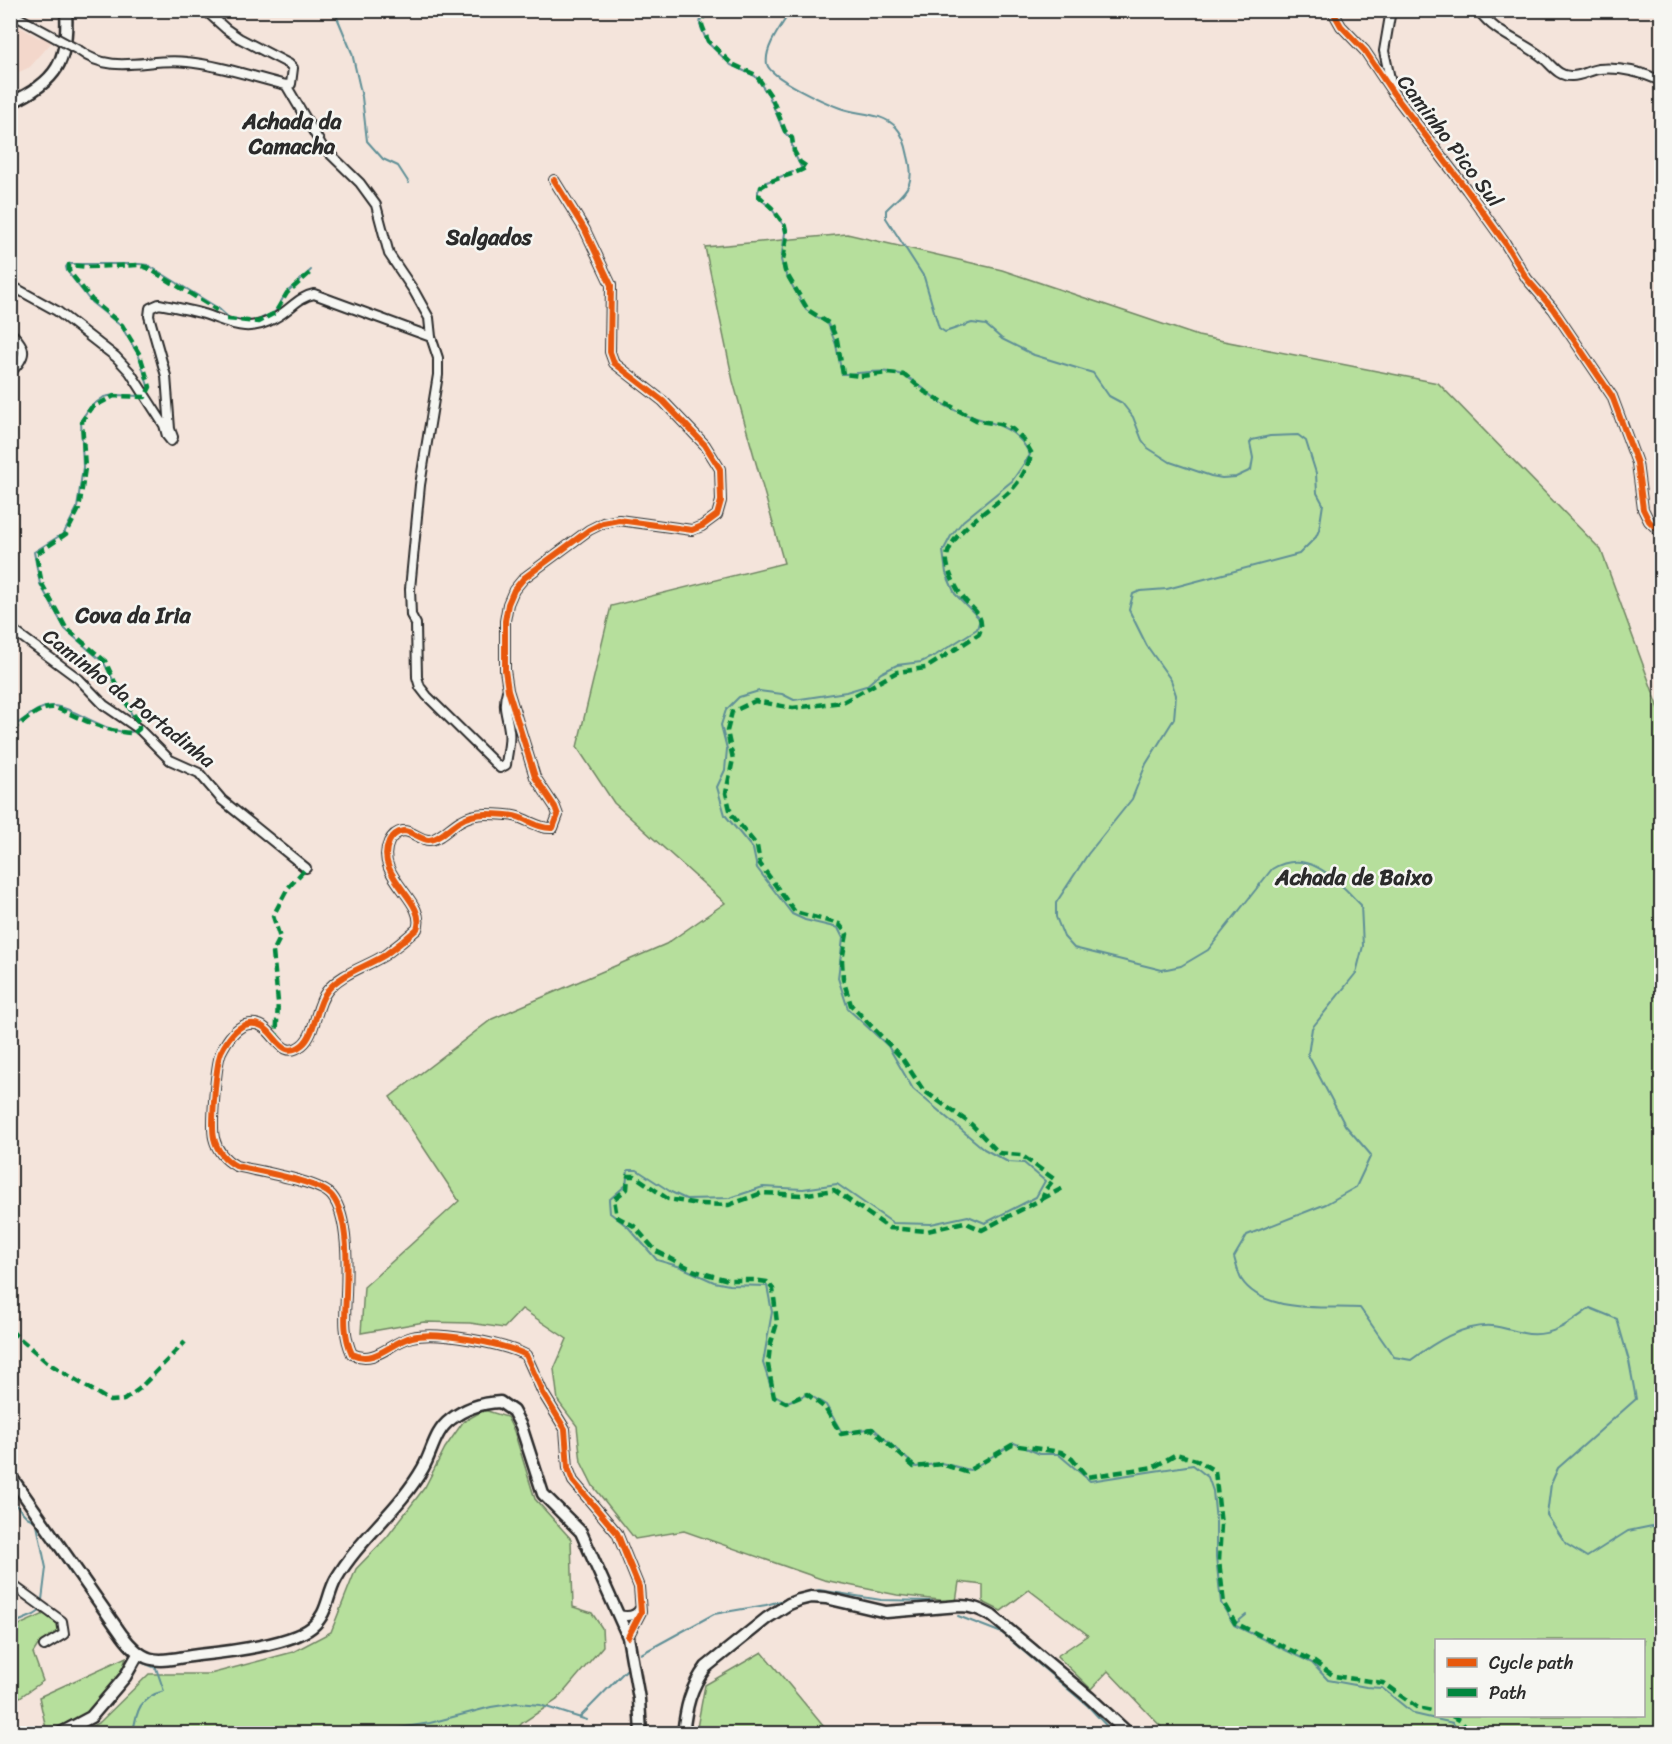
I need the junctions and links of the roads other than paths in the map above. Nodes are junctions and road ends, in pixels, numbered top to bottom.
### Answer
1 (66, 10) edge
2 (205, 10) edge
3 (1332, 10) edge
4 (1391, 10) edge
5 (1478, 10) edge
6 (10, 13) edge
7 (1662, 82) edge
8 (286, 85) junction
9 (1393, 93) junction
10 (10, 103) edge
11 (554, 180) dead end
12 (10, 285) edge
13 (10, 332) edge
14 (431, 337) junction
15 (10, 372) edge
16 (1662, 534) edge
17 (10, 628) edge
18 (508, 690) junction
19 (306, 868) dead end
20 (10, 1475) edge
21 (10, 1583) edge
22 (642, 1604) junction
23 (619, 1615) junction
24 (628, 1636) junction
25 (44, 1646) dead end
26 (136, 1656) junction
27 (59, 1734) edge
28 (641, 1734) edge
29 (683, 1734) edge
30 (1129, 1734) edge

1 - 10 main road
2 - 8 street
3 - 9 street, Caminho Pico Sul
4 - 9 street
5 - 7 street
6 - 8 street, bridge
8 - 14 street
9 - 16 street, Caminho Pico Sul
11 - 18 street
12 - 14 street
13 - 15 street
14 - 18 street
17 - 19 street, Caminho da Portadinha
18 - 22 street
20 - 26 main road
21 - 25 street
22 - 23 street
22 - 24 street
23 - 24 main road
23 - 26 main road
24 - 28 main road
26 - 27 main road
29 - 30 main road

